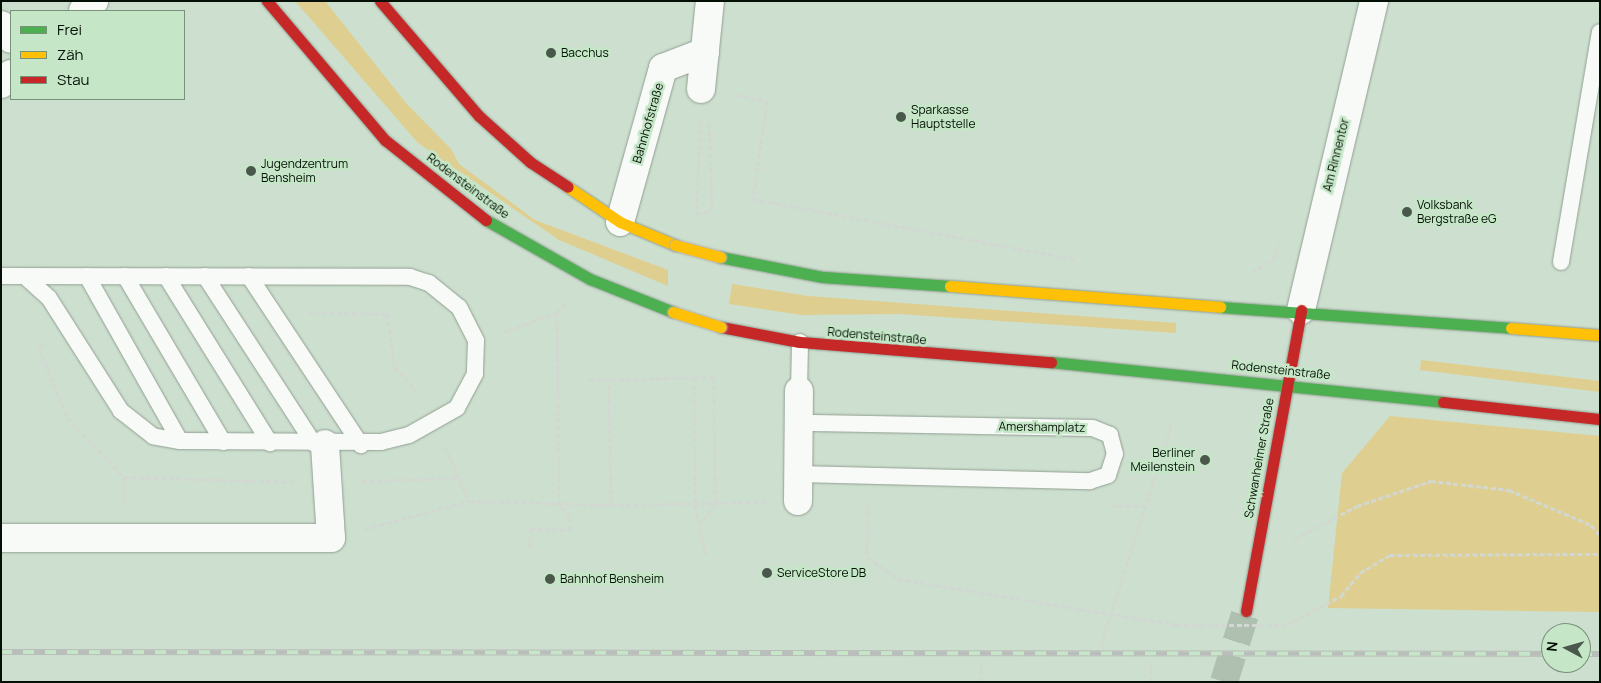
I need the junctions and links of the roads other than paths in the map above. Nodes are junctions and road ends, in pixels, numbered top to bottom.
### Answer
1 (94, 1) edge
2 (266, 1) edge
3 (380, 1) edge
4 (710, 1) edge
5 (1374, 1) edge
6 (83, 10) edge
7 (1, 25) edge
8 (1600, 32) edge
9 (10, 38) edge
10 (705, 52) junction
11 (10, 75) edge
12 (1, 84) edge
13 (705, 89) road end
14 (620, 222) junction
15 (1561, 262) dead end
16 (1, 276) edge
17 (26, 276) junction
18 (87, 276) junction
19 (125, 276) junction
20 (166, 276) junction
21 (205, 276) junction
22 (249, 276) junction
23 (1301, 310) junction
24 (1600, 335) edge
25 (800, 342) junction
26 (1287, 384) junction
27 (799, 391) joint
28 (1600, 419) edge
29 (799, 423) junction
30 (180, 441) junction
31 (223, 442) junction
32 (270, 443) junction
33 (319, 444) junction
34 (361, 445) junction
35 (798, 474) junction
36 (798, 501) road end
37 (1, 538) edge
38 (1246, 611) tunnel mouth

1 - 6 street
2 - 25 main road, Rodensteinstraße, bridge
3 - 14 main road
4 - 10 street
5 - 23 street, Am Rinnentor
7 - 9 street
8 - 15 lane
10 - 13 street
10 - 14 street, Bahnhofstraße
11 - 12 street
14 - 23 main road, bridge
16 - 17 lane
17 - 18 lane
17 - 30 lane
18 - 19 lane
18 - 30 lane
19 - 20 lane
19 - 31 lane
20 - 21 lane
20 - 32 lane
21 - 22 lane
21 - 33 lane
22 - 34 lane
22 - 34 lane
23 - 24 main road
23 - 26 main road, Schwanheimer Straße
25 - 26 main road, Rodensteinstraße
25 - 27 lane
26 - 28 main road, Rodensteinstraße
26 - 38 main road, Schwanheimer Straße
27 - 29 street
29 - 35 street
29 - 35 lane, Amershamplatz
30 - 31 lane
31 - 32 lane
32 - 33 lane
33 - 34 lane
33 - 37 street
35 - 36 street

